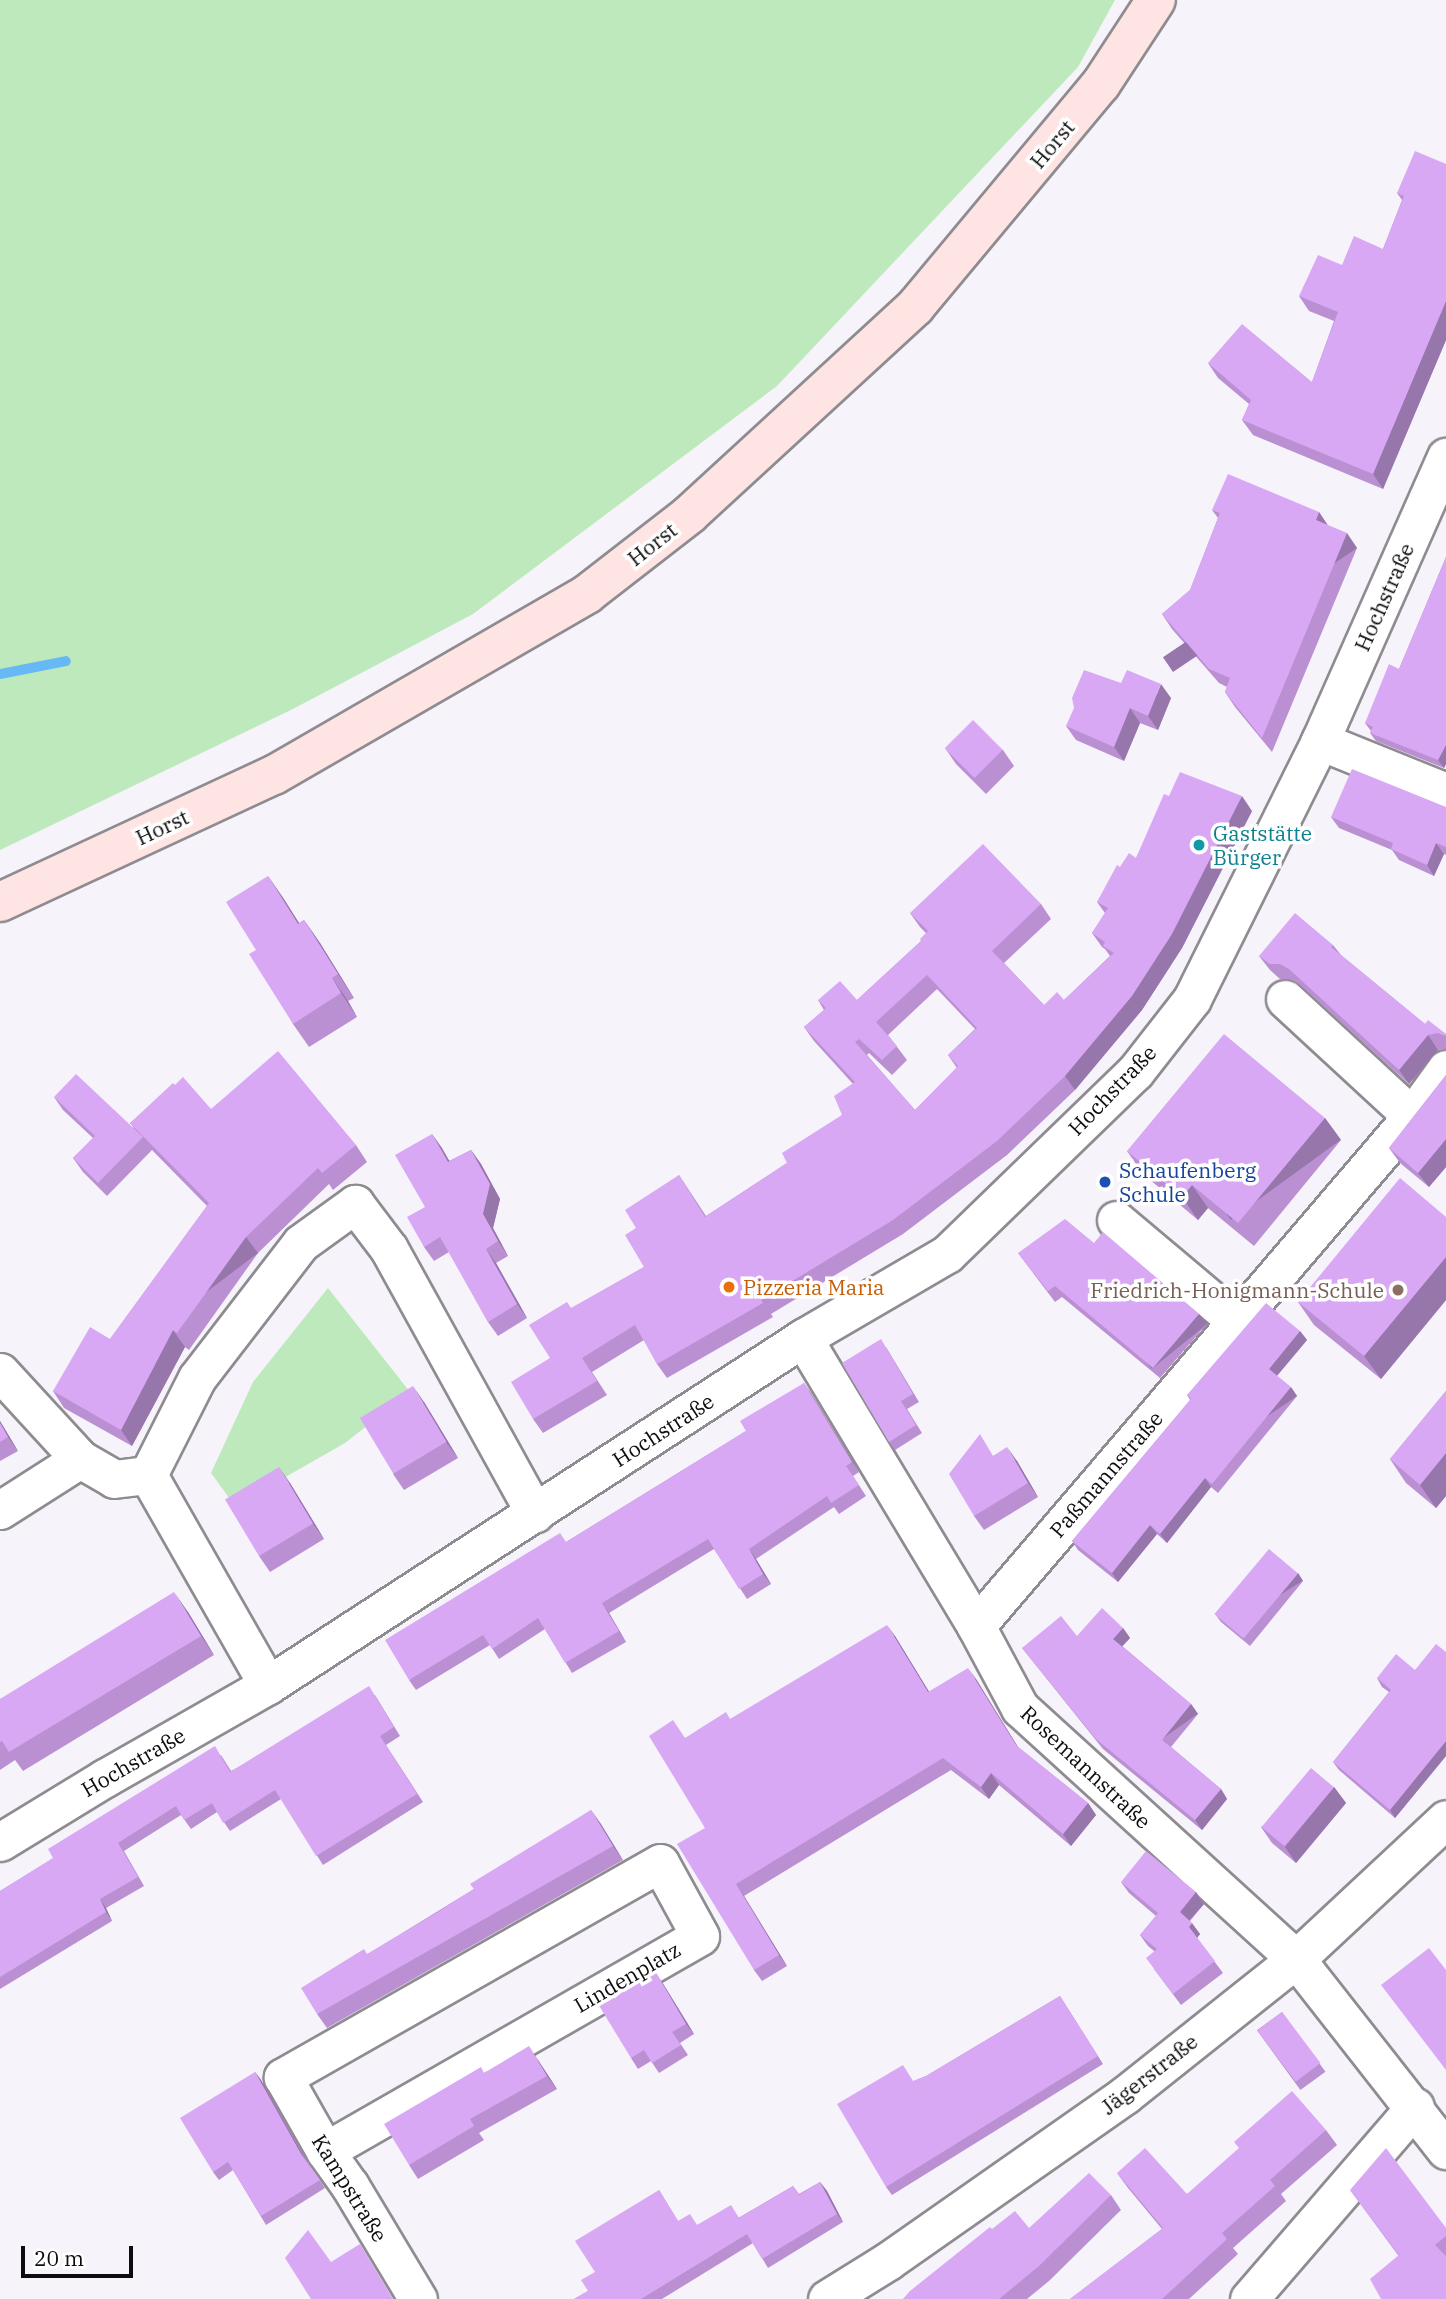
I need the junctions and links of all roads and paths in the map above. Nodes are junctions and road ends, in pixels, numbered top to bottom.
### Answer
1 (1156, 0) edge
2 (1446, 457) edge
3 (1320, 741) junction
4 (1446, 792) edge
5 (0, 902) edge
6 (1285, 999) dead end
7 (1446, 1069) edge
8 (1412, 1116) junction
9 (1116, 1220) dead end
10 (1237, 1322) junction
11 (803, 1338) junction
12 (0, 1372) edge
13 (80, 1459) junction
14 (148, 1475) junction
15 (0, 1510) edge
16 (535, 1513) junction
17 (976, 1626) junction
18 (268, 1685) junction
19 (1446, 1819) edge
20 (0, 1842) edge
21 (1296, 1959) junction
22 (283, 2077) joint
23 (1415, 2107) junction
24 (1446, 2150) edge
25 (325, 2151) junction
26 (418, 2299) edge
27 (827, 2299) edge
28 (1249, 2299) edge

1 - 5 street, Horst
2 - 3 street, Hochstraße
3 - 4 street
3 - 11 street, Hochstraße
6 - 8 street
7 - 8 street, Paßmannstraße
8 - 10 street, Paßmannstraße
9 - 10 street
10 - 17 street, Paßmannstraße
11 - 16 street, Hochstraße
11 - 17 street, Rosemannstraße
12 - 13 street
13 - 14 street
13 - 15 street
14 - 16 street
14 - 18 street
16 - 18 street, Hochstraße
17 - 21 street, Rosemannstraße
18 - 20 street, Hochstraße
19 - 21 street, Jägerstraße
21 - 23 street, Rosemannstraße
21 - 27 street, Jägerstraße
22 - 25 street, Kampstraße
22 - 25 street, Lindenplatz
23 - 24 street, Rosemannstraße
23 - 28 street
25 - 26 street, Kampstraße

